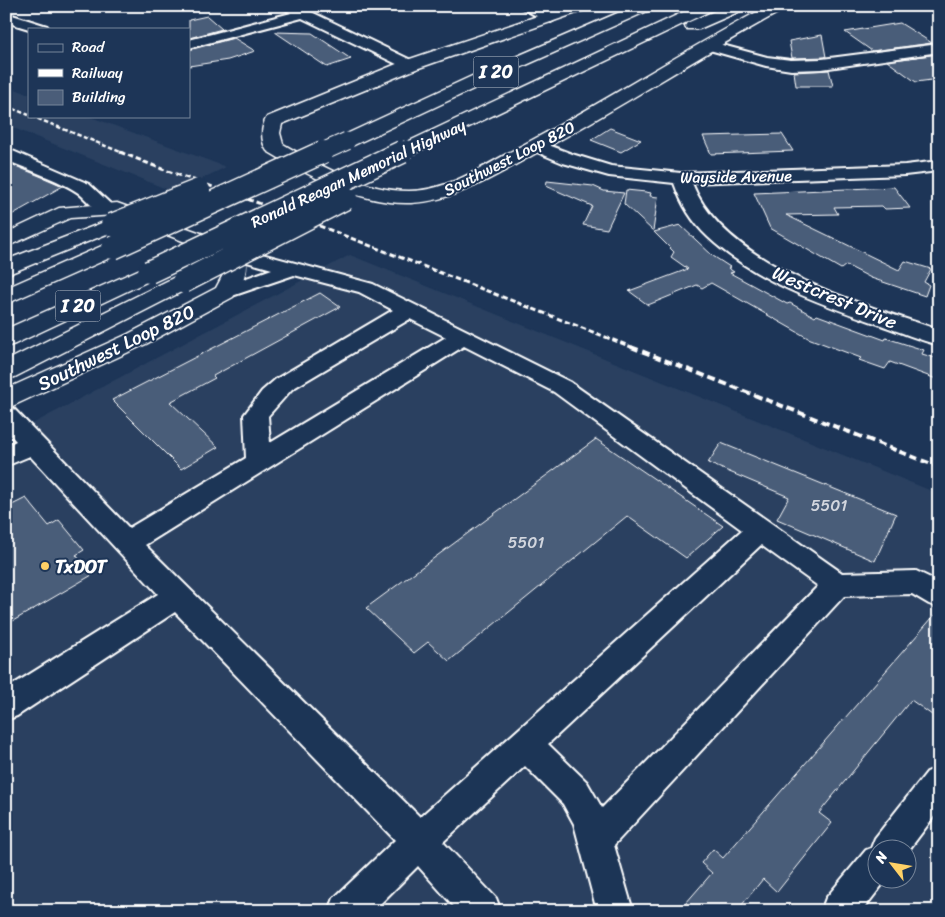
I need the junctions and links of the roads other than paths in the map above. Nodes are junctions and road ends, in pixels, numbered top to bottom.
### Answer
1 (288, 6) edge
2 (525, 6) edge
3 (583, 6) edge
4 (647, 6) edge
5 (709, 6) edge
6 (740, 6) edge
7 (780, 6) edge
8 (301, 14) junction
9 (6, 17) edge
10 (551, 18) junction
11 (39, 28) edge
12 (655, 33) junction
13 (190, 44) edge
14 (711, 46) junction
15 (939, 48) edge
16 (410, 65) junction
17 (347, 141) junction
18 (538, 146) junction
19 (6, 153) edge
20 (412, 155) junction
21 (939, 166) edge
22 (681, 178) junction
23 (110, 217) junction
24 (6, 241) edge
25 (232, 252) junction
26 (6, 268) edge
27 (295, 268) junction
28 (225, 292) junction
29 (6, 296) edge
30 (408, 310) junction
31 (463, 337) junction
32 (939, 338) edge
33 (6, 339) edge
34 (6, 371) edge
35 (6, 400) edge
36 (6, 415) edge
37 (34, 443) junction
38 (6, 457) edge
39 (259, 461) junction
40 (760, 530) junction
41 (126, 542) junction
42 (837, 585) junction
43 (178, 596) junction
44 (939, 596) edge
45 (6, 706) edge
46 (526, 744) junction
47 (939, 783) edge
48 (596, 839) junction
49 (895, 840) edge
50 (419, 841) junction
51 (868, 875) edge
52 (347, 911) edge
53 (483, 911) edge
54 (615, 911) edge
55 (839, 911) edge

1 - 8 street
2 - 10 street
3 - 10 main road, Southwest Loop 820
4 - 17 main road, Ronald Reagan Memorial Highway / I 20
5 - 12 main road, Ronald Reagan Memorial Highway / I 20
6 - 12 main road
7 - 14 main road, Southwest Loop 820
8 - 13 street
8 - 16 street
9 - 11 street
10 - 16 main road, Southwest Loop 820
12 - 20 main road, Ronald Reagan Memorial Highway / I 20
14 - 15 street
14 - 18 main road, Southwest Loop 820
16 - 18 main road, Southwest Loop 820
17 - 23 main road, bridge
17 - 29 main road, Ronald Reagan Memorial Highway / I 20, bridge
18 - 22 street, Wayside Avenue
19 - 23 street
20 - 33 main road, Ronald Reagan Memorial Highway / I 20, bridge
20 - 34 main road, bridge
21 - 22 street, Wayside Avenue
22 - 32 street, Westcrest Drive
23 - 24 main road
23 - 25 main road
23 - 26 main road
25 - 27 street
25 - 28 main road
27 - 28 street, Southwest Loop 820
27 - 30 street
28 - 35 main road, Southwest Loop 820
30 - 31 street
30 - 39 street
31 - 39 street
31 - 40 street
36 - 37 street
37 - 38 street
37 - 41 street
39 - 41 street
40 - 42 street
40 - 46 street
41 - 43 street
42 - 44 street
42 - 48 street
43 - 45 street
43 - 50 street
46 - 48 street
46 - 50 street
47 - 49 street
48 - 54 street
50 - 52 street
50 - 53 street
51 - 55 street

